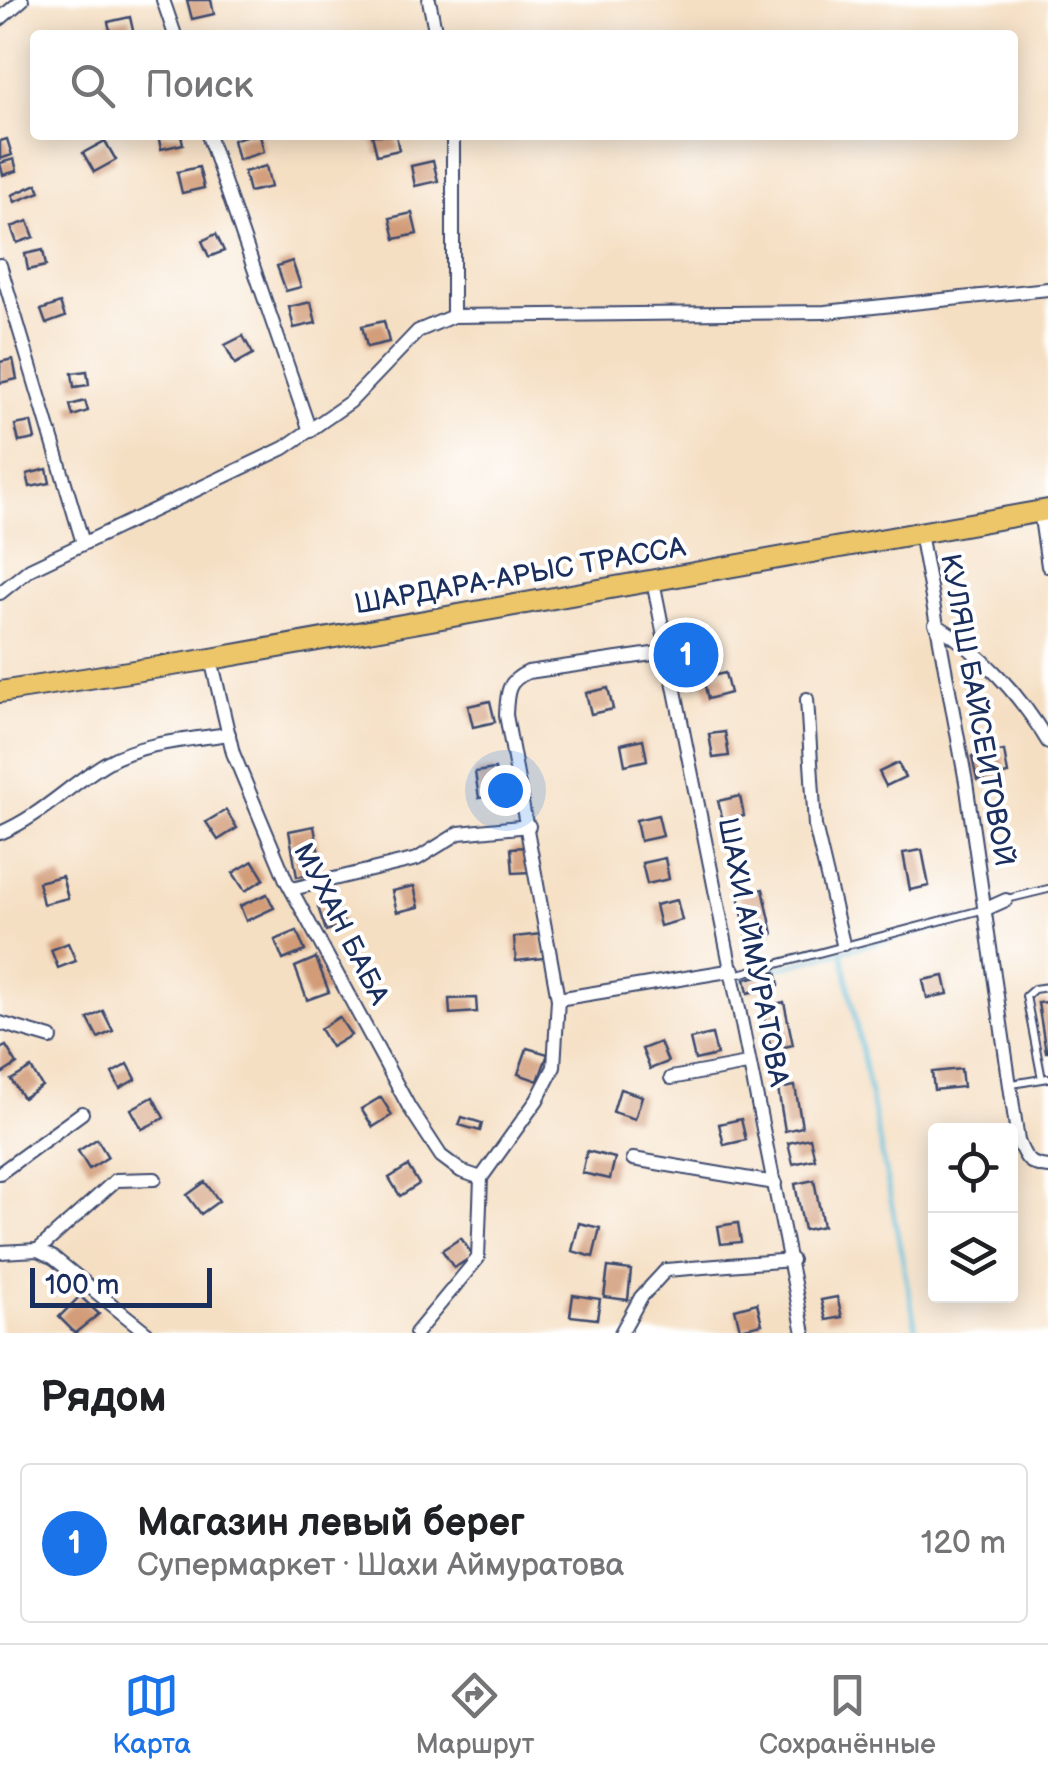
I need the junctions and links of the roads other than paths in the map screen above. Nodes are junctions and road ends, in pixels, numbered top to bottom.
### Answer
1 (22, 0) edge
2 (163, 0) edge
3 (429, 0) edge
4 (0, 20) edge
5 (173, 30) edge
6 (435, 30) edge
7 (210, 140) edge
8 (453, 140) edge
9 (0, 265) edge
10 (1048, 289) edge
11 (453, 316) junction
12 (310, 431) junction
13 (1044, 510) edge
14 (920, 533) junction
15 (83, 544) junction
16 (1048, 566) edge
17 (653, 581) junction
18 (0, 593) edge
19 (935, 624) junction
20 (666, 652) junction
21 (211, 659) junction
22 (0, 692) edge
23 (807, 700) dead end
24 (229, 734) junction
25 (1048, 742) edge
26 (529, 826) junction
27 (0, 833) edge
28 (292, 889) junction
29 (1048, 889) edge
30 (1006, 900) joint
31 (986, 909) junction
32 (844, 944) junction
33 (735, 972) junction
34 (1048, 987) edge
35 (558, 999) junction
36 (0, 1023) edge
37 (51, 1038) dead end
38 (747, 1064) junction
39 (671, 1078) dead end
40 (1045, 1079) edge
41 (1011, 1084) junction
42 (82, 1113) dead end
43 (633, 1159) dead end
44 (1048, 1167) edge
45 (0, 1173) edge
46 (482, 1178) junction
47 (155, 1179) dead end
48 (775, 1184) junction
49 (38, 1250) junction
50 (0, 1252) edge
51 (792, 1260) junction
52 (147, 1333) edge
53 (416, 1333) edge
54 (621, 1333) edge
55 (804, 1333) edge

1 - 4 street
2 - 5 street
3 - 6 street
7 - 12 street
8 - 11 street
9 - 15 street
10 - 11 street
11 - 12 street
12 - 15 street
13 - 14 main road, ШАРДАРА-АРЫС ТРАССА
13 - 16 street
14 - 17 main road, ШАРДАРА-АРЫС ТРАССА
14 - 19 street, КУЛЯШ БАЙСЕИТОВОЙ
15 - 18 street
17 - 20 street, ШАХИ АЙМУРАТОВА
17 - 21 main road, ШАРДАРА-АРЫС ТРАССА
19 - 25 street
19 - 31 street, КУЛЯШ БАЙСЕИТОВОЙ
20 - 26 street
20 - 33 street, ШАХИ АЙМУРАТОВА
21 - 22 main road, ШАРДАРА-АРЫС ТРАССА
21 - 24 street, МУХАН БАБА
23 - 32 street
24 - 27 street
24 - 28 street, МУХАН БАБА
26 - 28 street
26 - 35 street
28 - 46 street, МУХАН БАБА
29 - 30 lane
30 - 31 street
31 - 32 lane
31 - 41 street, КУЛЯШ БАЙСЕИТОВОЙ
32 - 33 lane
33 - 35 street
33 - 38 street, ШАХИ АЙМУРАТОВА
34 - 40 lane
35 - 46 street
36 - 37 street
38 - 39 street
38 - 48 street, ШАХИ АЙМУРАТОВА
40 - 41 lane
41 - 44 street, КУЛЯШ БАЙСЕИТОВОЙ
42 - 45 street
43 - 48 street
46 - 53 street
47 - 49 street
48 - 51 street, ШАХИ АЙМУРАТОВА
49 - 50 street
49 - 52 street
51 - 54 street
51 - 55 street, ШАХИ АЙМУРАТОВА

